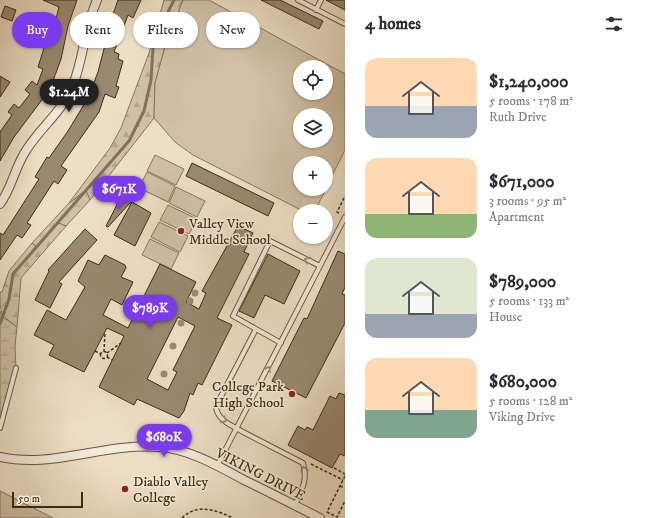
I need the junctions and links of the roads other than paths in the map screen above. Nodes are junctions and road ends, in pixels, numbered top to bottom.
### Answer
1 (97, 0) edge
2 (298, 0) edge
3 (321, 0) edge
4 (316, 10) junction
5 (345, 24) edge
6 (0, 204) edge
7 (345, 217) edge
8 (320, 266) junction
9 (256, 329) junction
10 (281, 343) junction
11 (16, 368) dead end
12 (0, 428) edge
13 (237, 428) junction
14 (0, 457) edge
15 (217, 466) junction
16 (294, 505) junction
17 (320, 518) edge

1 - 6 street
2 - 4 lane
3 - 4 lane
4 - 5 lane
7 - 8 lane
8 -> 9 lane
8 - 10 lane
9 - 10 lane
9 -> 13 lane
13 -> 10 lane
11 - 12 lane
13 - 15 lane
16 -> 13 lane
14 - 15 street, VIKING DRIVE
15 - 16 street, VIKING DRIVE
16 - 17 street, VIKING DRIVE

